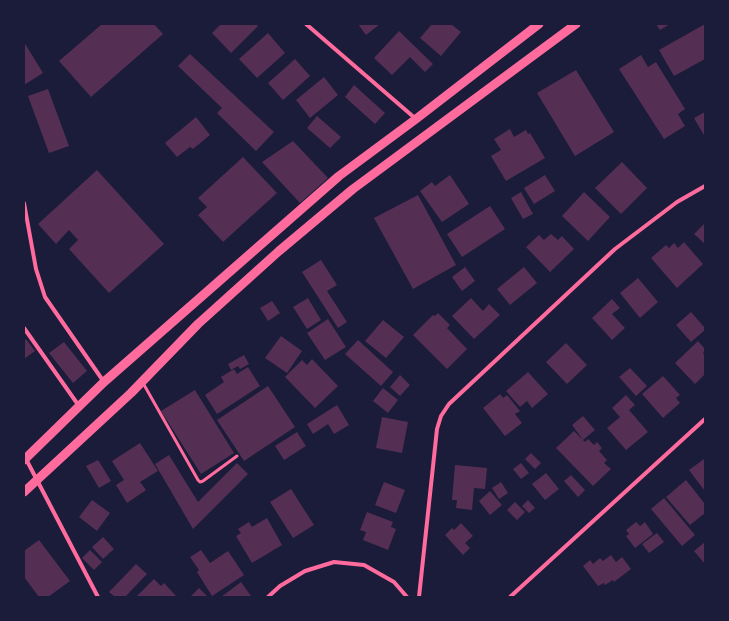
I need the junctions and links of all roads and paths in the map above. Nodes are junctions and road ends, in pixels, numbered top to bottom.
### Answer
1 (306, 24) edge
2 (539, 24) edge
3 (576, 24) edge
4 (416, 119) junction
5 (705, 186) edge
6 (24, 204) edge
7 (24, 328) edge
8 (142, 381) junction
9 (104, 382) junction
10 (80, 406) junction
11 (705, 419) edge
12 (237, 456) dead end
13 (25, 459) edge
14 (37, 480) junction
15 (24, 492) edge
16 (98, 597) edge
17 (268, 597) edge
18 (407, 597) edge
19 (420, 597) edge
20 (510, 597) edge

1 - 4 street
2 - 4 main road
3 - 8 main road
4 - 9 main road
5 - 19 street
6 - 9 street
7 - 10 street
8 - 12 lane
8 - 14 main road
9 - 10 main road
10 - 13 main road
11 - 20 street
13 - 14 street
14 - 15 main road
14 - 16 street
17 - 18 street

